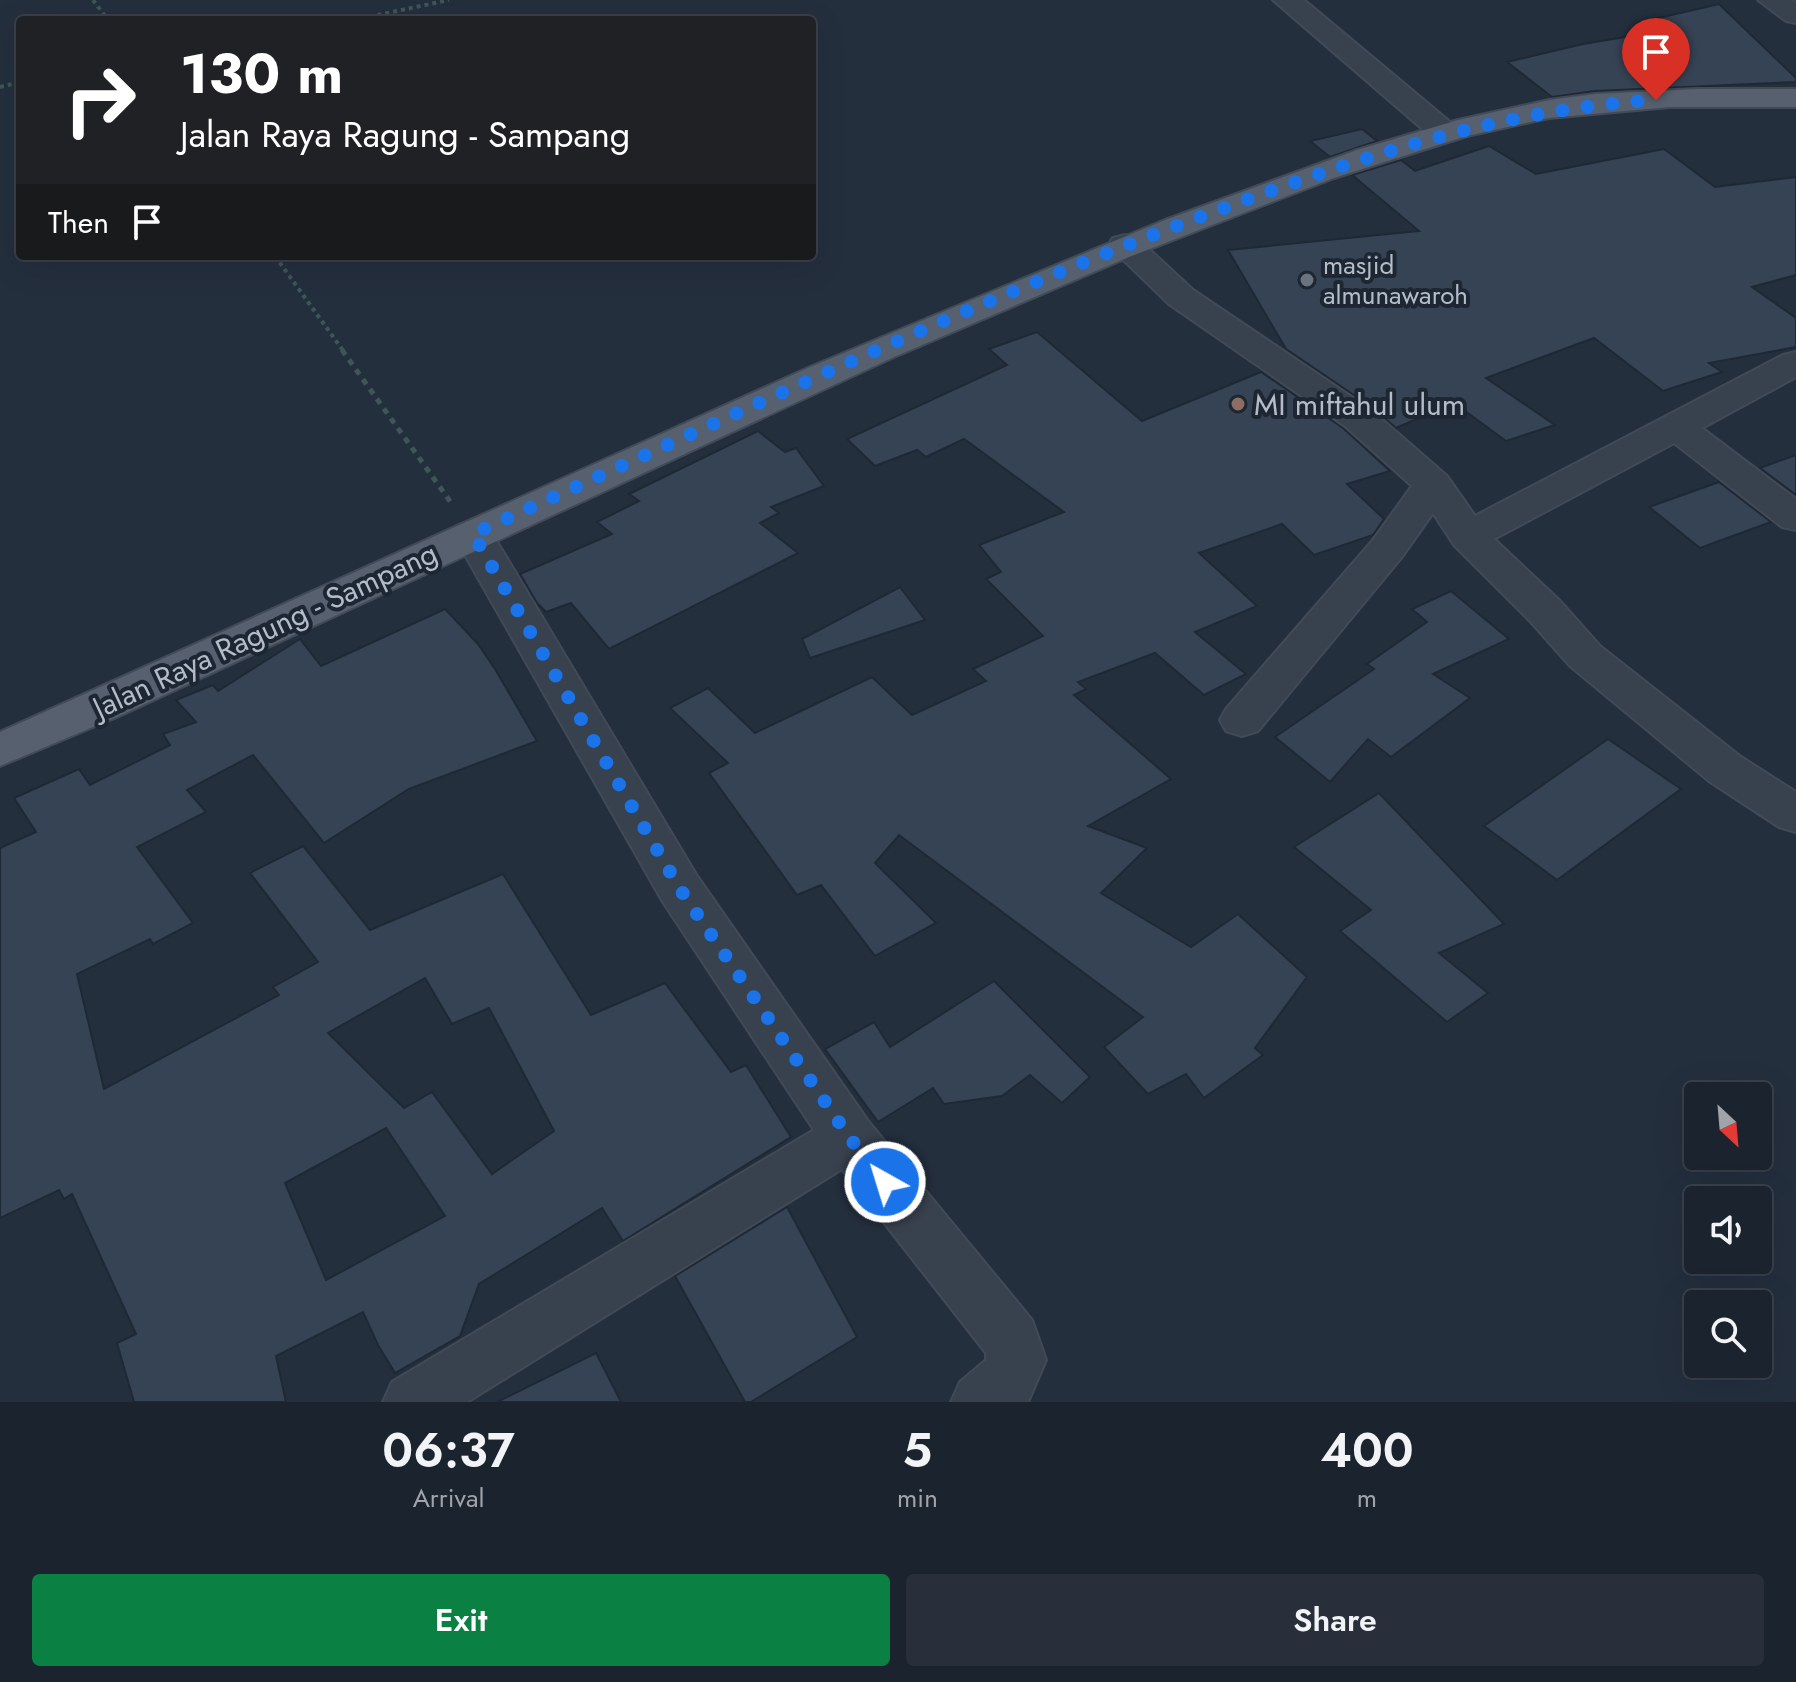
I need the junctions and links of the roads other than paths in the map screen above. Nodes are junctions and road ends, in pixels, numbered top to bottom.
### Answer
1 (1287, 0) edge
2 (1796, 98) edge
3 (1445, 133) junction
4 (1125, 245) junction
5 (1794, 367) edge
6 (1675, 425) junction
7 (1433, 484) junction
8 (1796, 518) edge
9 (473, 534) junction
10 (1468, 536) junction
11 (1242, 720) dead end
12 (0, 750) edge
13 (1796, 815) edge
14 (849, 1137) junction
15 (413, 1402) edge
16 (981, 1402) edge

1 - 3 street
2 - 3 main road, Jalan Raya Ragung - Sampang
3 - 4 main road, Jalan Raya Ragung - Sampang
4 - 7 street
4 - 9 main road, Jalan Raya Ragung - Sampang
5 - 6 street
6 - 8 street
6 - 10 street
7 - 10 street
7 - 11 street
9 - 12 main road, Jalan Raya Ragung - Sampang
9 - 14 street
10 - 13 street
14 - 15 street
14 - 16 street

